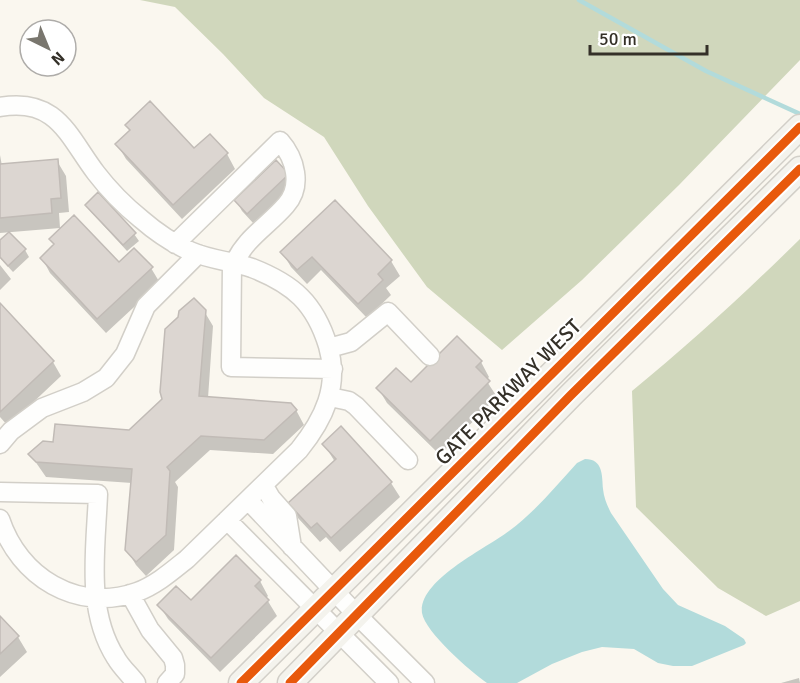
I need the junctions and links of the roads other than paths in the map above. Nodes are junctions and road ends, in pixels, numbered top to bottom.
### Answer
1 (0, 107) edge
2 (800, 127) edge
3 (800, 168) edge
4 (175, 244) junction
5 (198, 254) junction
6 (233, 264) junction
7 (329, 348) junction
8 (430, 356) dead end
9 (333, 369) junction
10 (330, 397) junction
11 (0, 444) edge
12 (408, 460) dead end
13 (264, 486) junction
14 (0, 492) edge
15 (248, 500) junction
16 (0, 519) edge
17 (227, 520) junction
18 (292, 547) junction
19 (333, 591) junction
20 (130, 594) junction
21 (95, 597) junction
22 (315, 609) junction
23 (357, 615) junction
24 (340, 634) junction
25 (136, 683) edge
26 (167, 683) edge
27 (241, 683) edge
28 (290, 683) edge
29 (389, 683) edge
30 (425, 683) edge

1 - 4 street
2 - 19 main road, GATE PARKWAY WEST
3 - 23 main road
4 - 5 street
4 - 6 street
5 - 6 street
5 - 11 street
6 - 7 street
6 - 9 street
7 - 8 street
7 - 9 street
9 - 10 street
10 - 12 street
10 - 13 street
13 - 15 street
13 - 18 street
14 - 21 street
15 - 17 street
15 - 18 street
16 - 21 street
17 - 20 street
17 - 22 street
18 - 19 street
19 - 22 main road, GATE PARKWAY WEST
19 - 23 street
20 - 21 street
20 - 26 street
21 - 25 street
22 - 24 street
22 - 27 main road, GATE PARKWAY WEST
23 - 24 main road
23 - 30 street
24 - 28 main road
24 - 29 street

